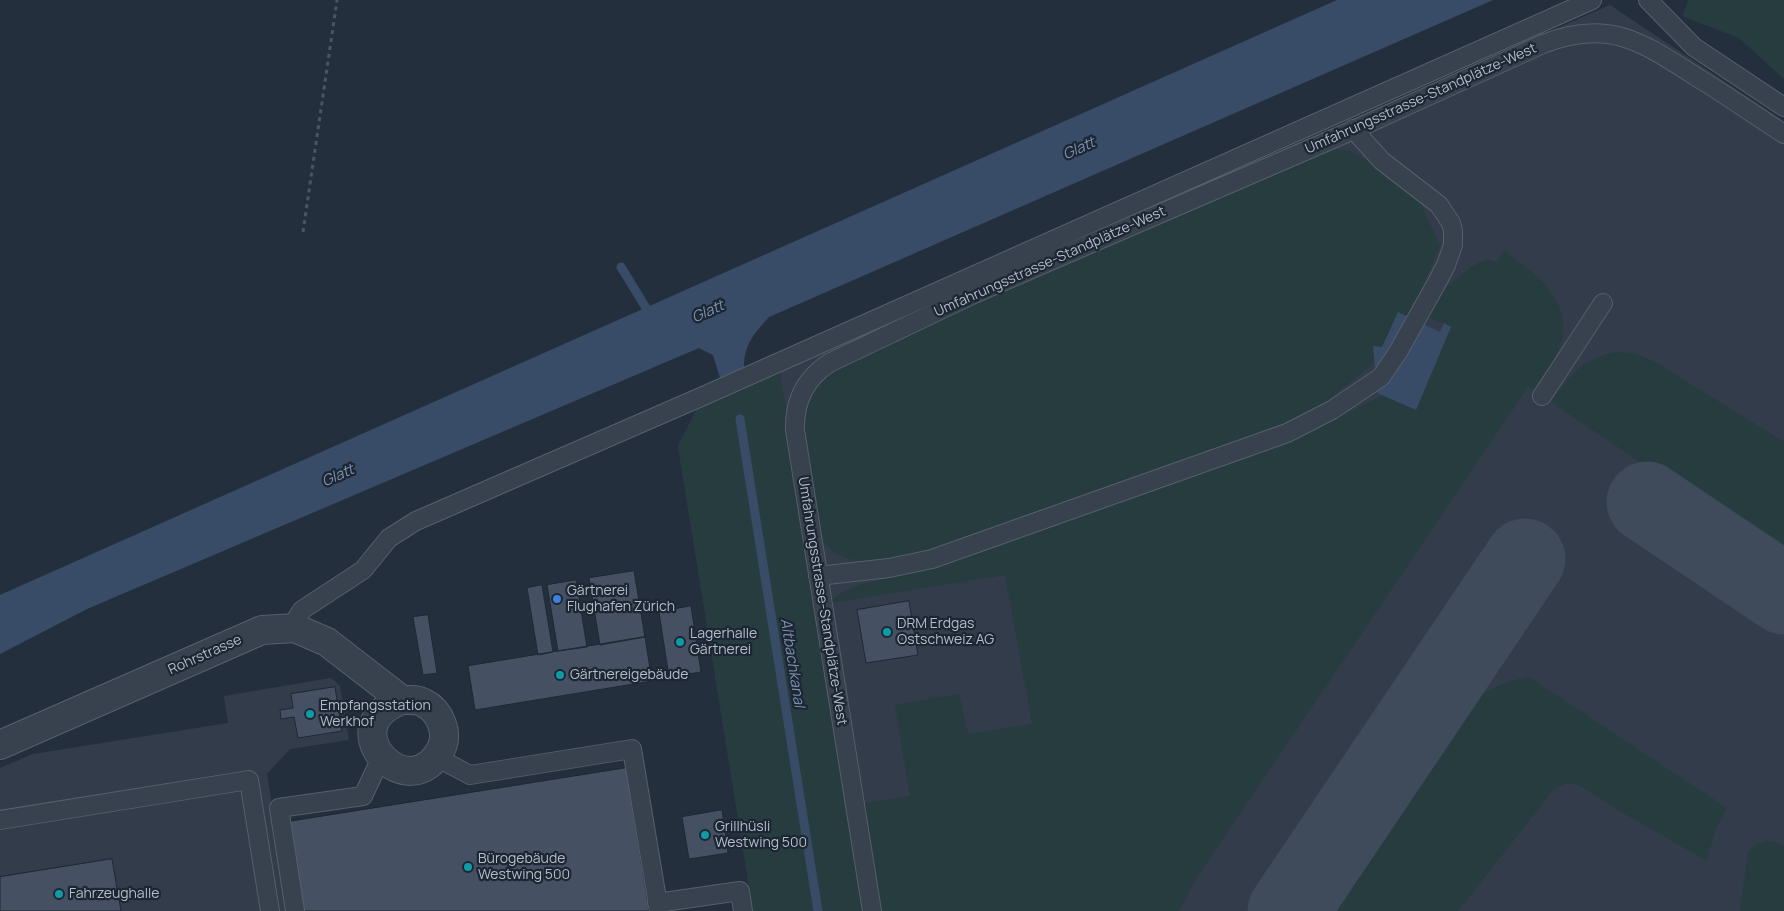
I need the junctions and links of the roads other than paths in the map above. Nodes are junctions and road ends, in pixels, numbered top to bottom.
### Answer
1 (1592, 0) edge
2 (1648, 0) edge
3 (1784, 107) edge
4 (1353, 129) junction
5 (1784, 134) edge
6 (1602, 303) dead end
7 (1542, 396) dead end
8 (818, 576) junction
9 (295, 628) junction
10 (402, 700) junction
11 (0, 744) edge
12 (381, 758) junction
13 (436, 758) junction
14 (0, 820) edge
15 (658, 907) edge
16 (270, 911) edge
17 (295, 911) edge
18 (743, 911) edge
19 (872, 911) edge

1 - 9 lane
2 - 3 lane
4 - 5 lane, Umfahrungsstrasse-Standplätze-West
4 - 8 lane, Umfahrungsstrasse-Standplätze-West
4 - 8 lane
6 - 7 lane
8 - 19 lane, Umfahrungsstrasse-Standplätze-West
9 - 10 street, Rohrstrasse
9 - 11 street, Rohrstrasse
10 - 12 street
10 - 13 street, Rohrstrasse
12 - 13 street
12 - 17 lane
13 - 15 lane
14 - 16 lane
15 - 18 lane

